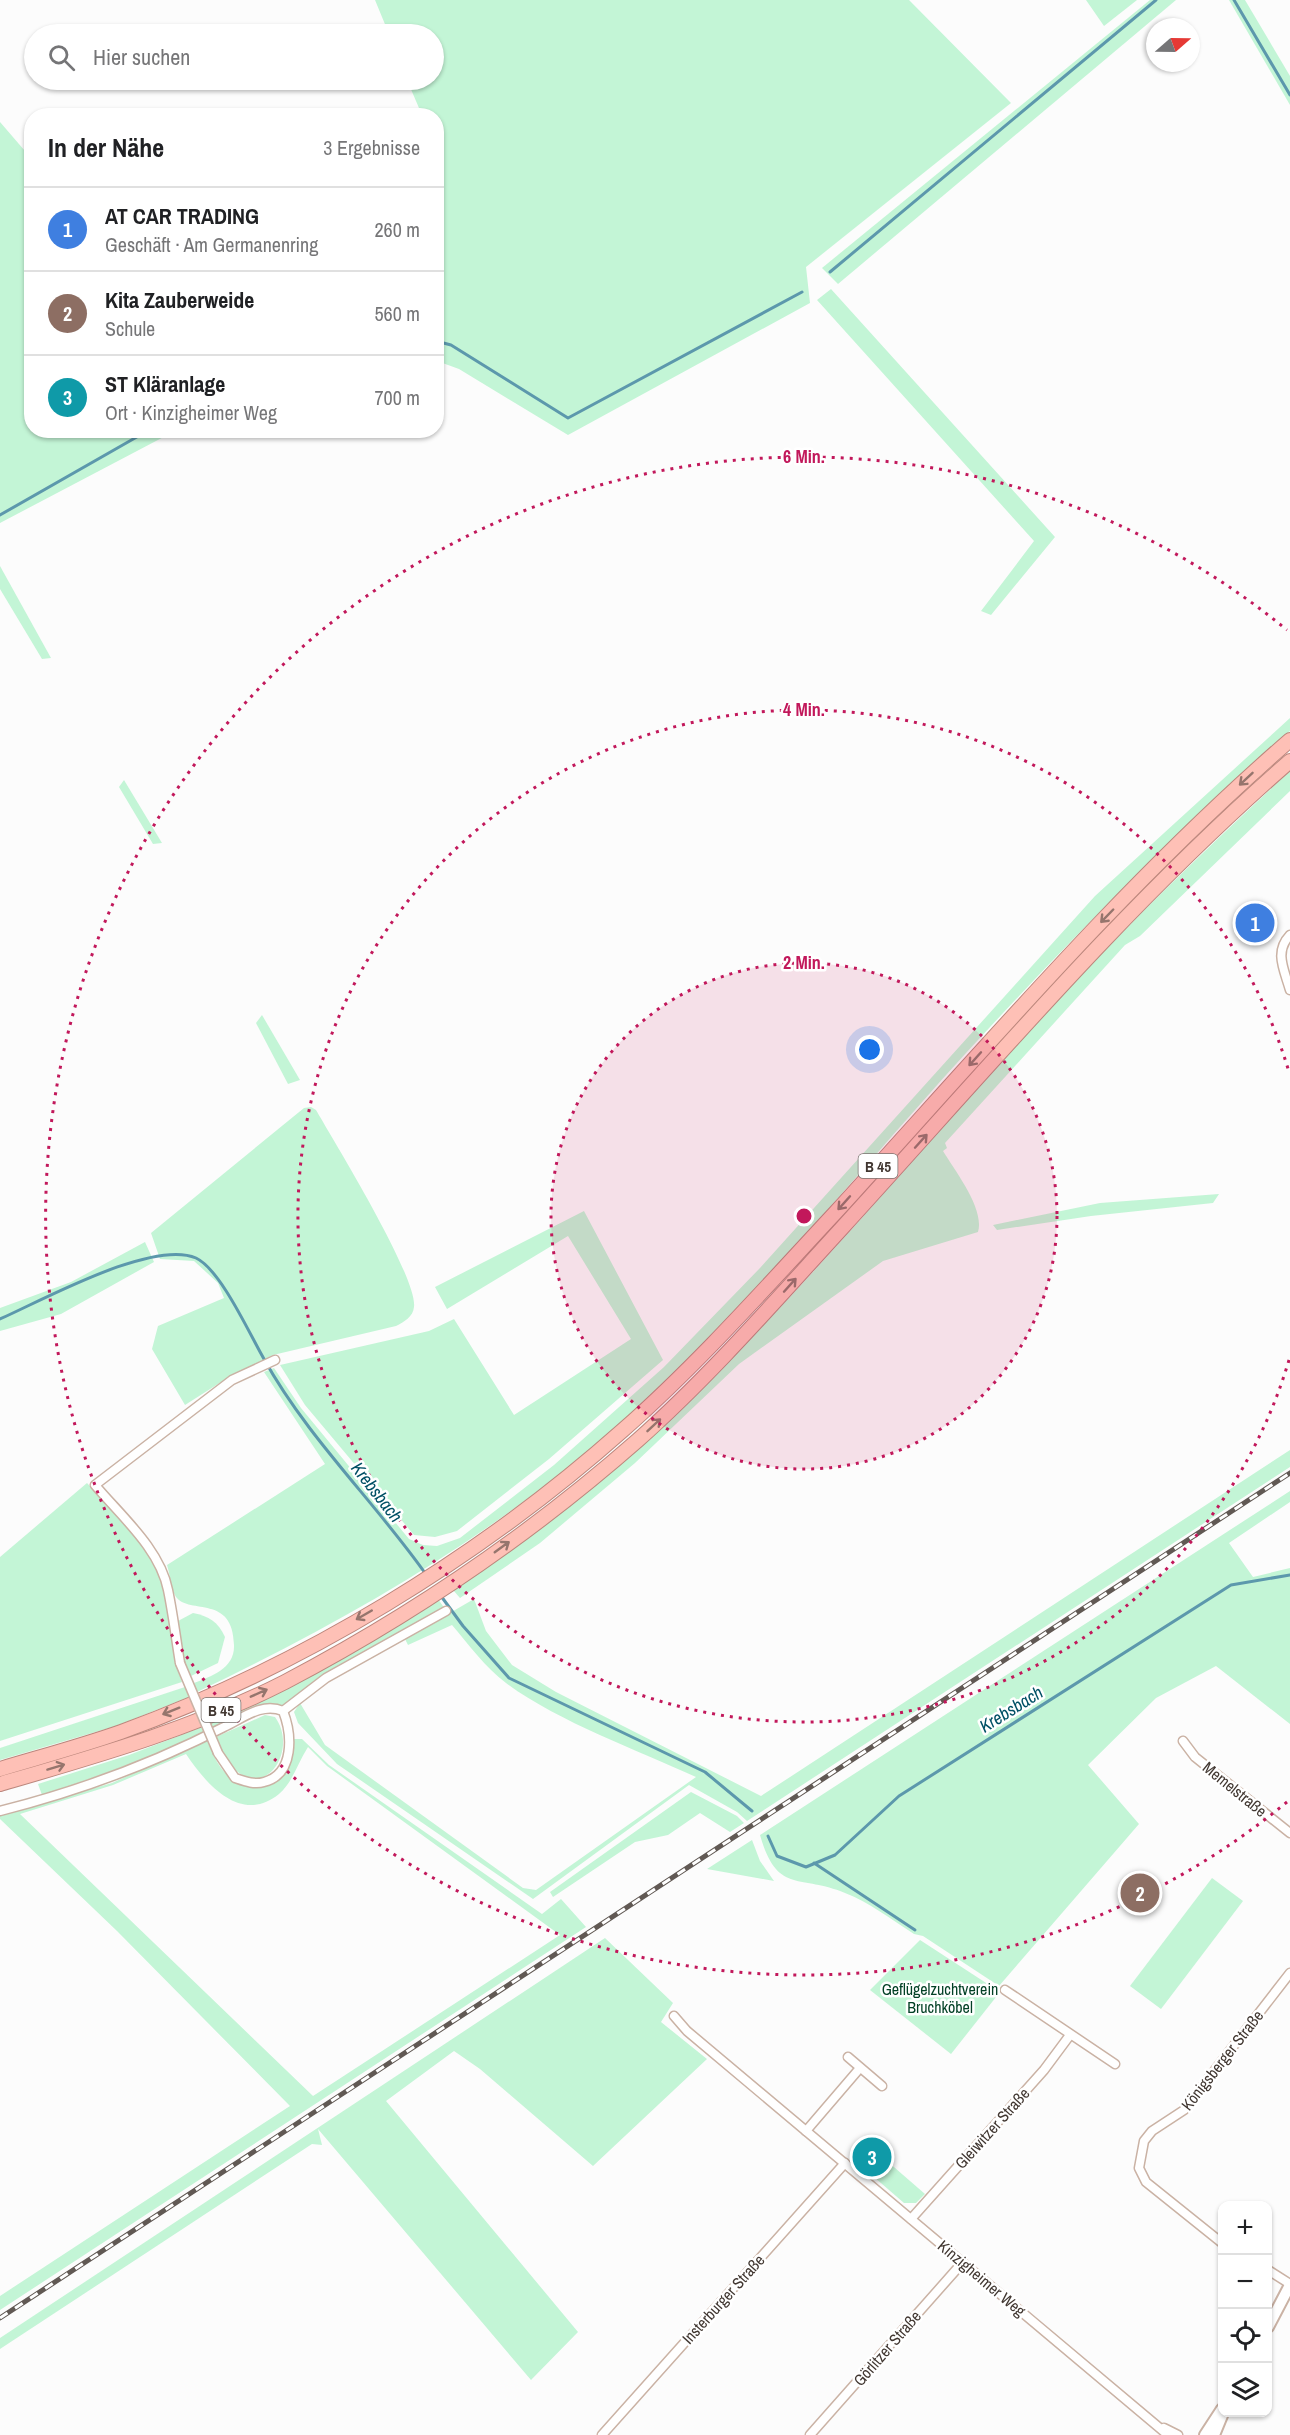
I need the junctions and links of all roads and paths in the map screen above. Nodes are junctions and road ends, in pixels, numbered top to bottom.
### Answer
1 (1290, 740) edge
2 (1290, 761) edge
3 (1290, 934) edge
4 (1290, 990) edge
5 (275, 1360) dead end
6 (446, 1611) dead end
7 (283, 1711) junction
8 (1184, 1741) dead end
9 (0, 1769) edge
10 (0, 1784) edge
11 (0, 1810) edge
12 (1290, 1833) edge
13 (1290, 1972) edge
14 (1005, 1990) dead end
15 (674, 2016) dead end
16 (1070, 2035) junction
17 (848, 2057) dead end
18 (1115, 2064) dead end
19 (860, 2068) junction
20 (882, 2086) dead end
21 (806, 2131) junction
22 (845, 2163) junction
23 (911, 2219) junction
24 (1218, 2240) edge
25 (963, 2262) junction
26 (1272, 2273) edge
27 (1290, 2284) edge
28 (1272, 2319) edge
29 (1218, 2417) edge
30 (1221, 2417) edge
31 (1158, 2426) junction
32 (602, 2435) edge
33 (810, 2435) edge
34 (1168, 2435) edge
35 (1178, 2435) edge
36 (1205, 2435) edge
37 (1214, 2435) edge

1 -> 9 highway, B 45
10 -> 2 highway, B 45
3 - 4 street
5 - 7 street, bridge
6 - 7 street
7 - 11 street
8 - 12 street, Memelstraße
13 - 24 street, Königsberger Straße
14 - 16 street
15 - 21 street, Kinzigheimer Weg
16 - 18 street
16 - 23 street, Gleiwitzer Straße
17 - 19 street
19 - 20 street
19 - 21 street
21 - 22 street, Kinzigheimer Weg
22 - 23 street, Kinzigheimer Weg
22 - 32 street, Insterburger Straße
23 - 25 street, Kinzigheimer Weg
25 - 31 street, Kinzigheimer Weg
25 - 33 street, Görlitzer Straße
26 - 27 street
27 - 28 street
29 - 36 street
30 - 37 street
31 - 34 street, Kinzigheimer Weg
31 - 35 street, Kinzigheimer Weg

